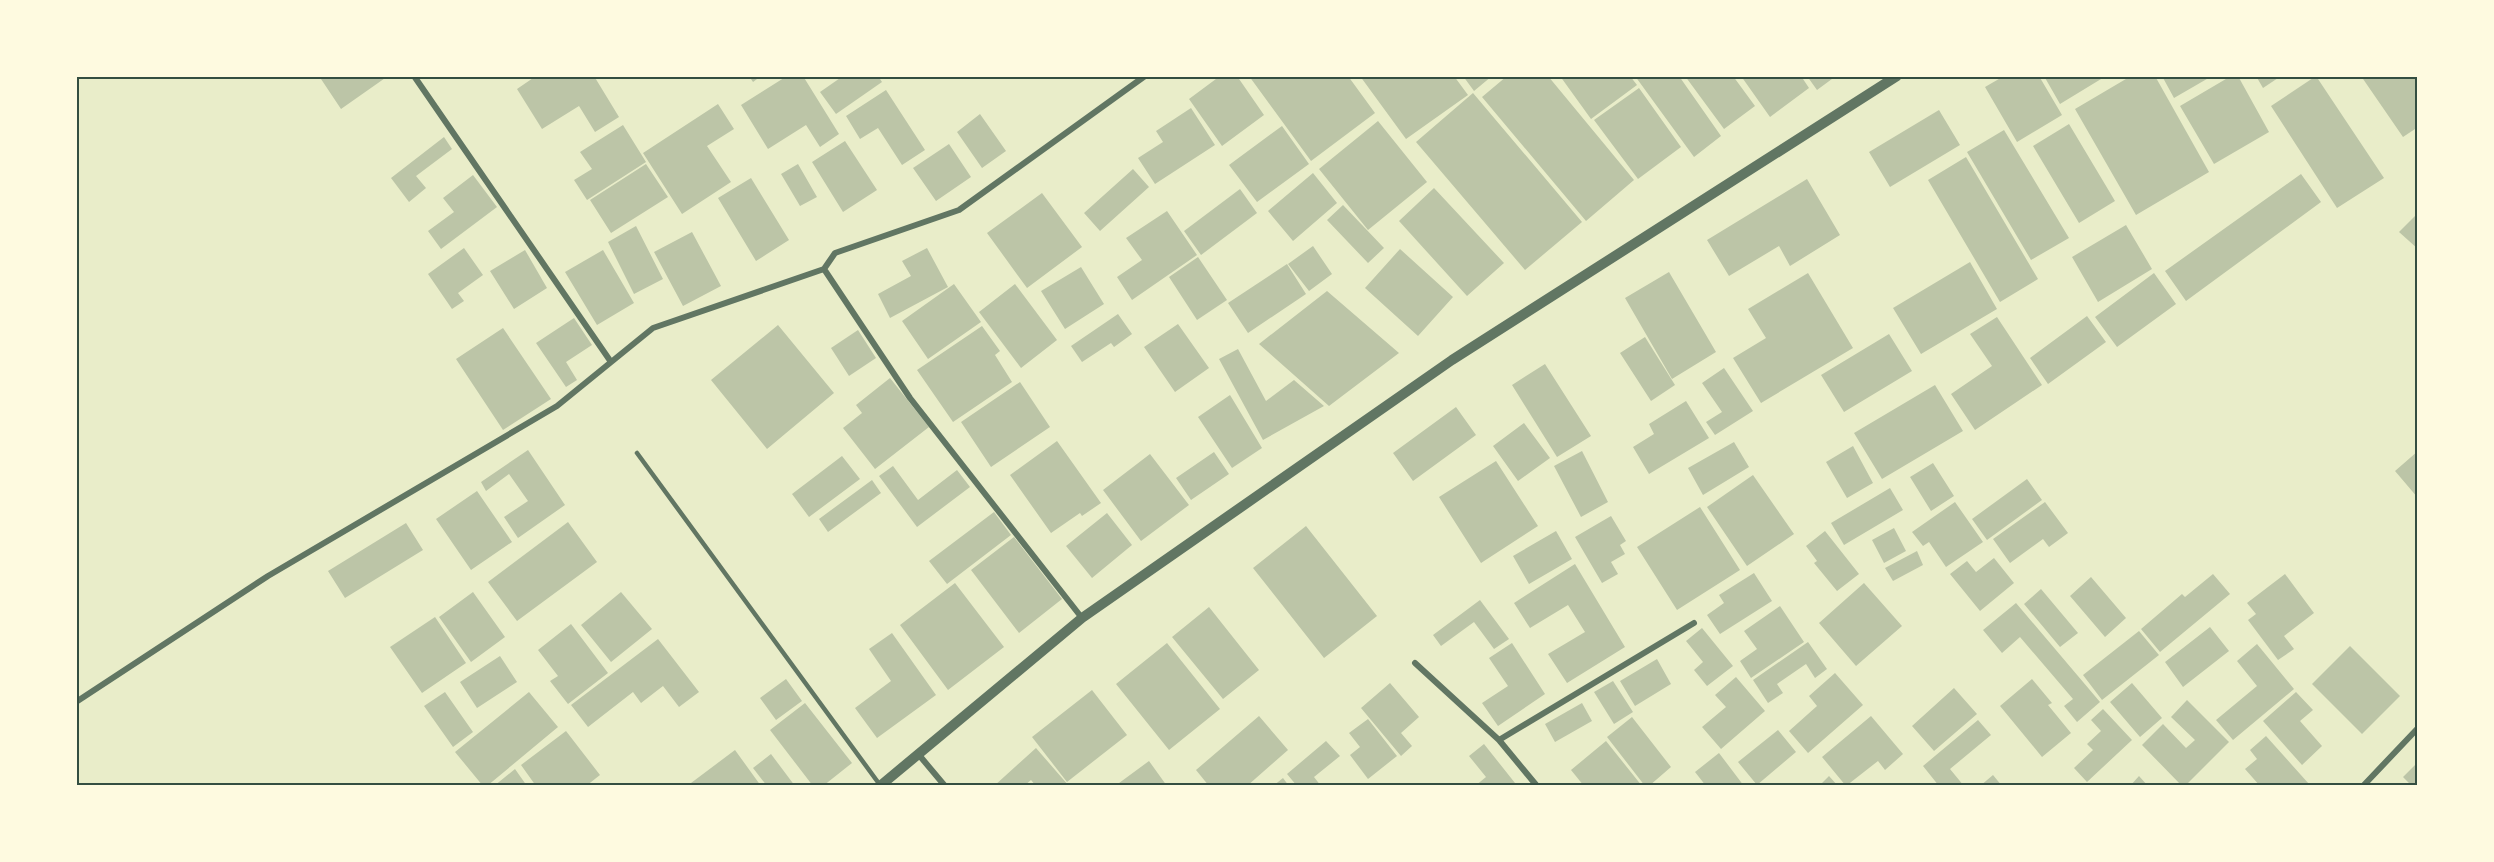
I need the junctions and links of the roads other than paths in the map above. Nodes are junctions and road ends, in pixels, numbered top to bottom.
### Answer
1 (414, 76) edge
2 (1145, 76) edge
3 (1897, 76) edge
4 (824, 269) junction
5 (611, 362) junction
6 (637, 453) dead end
7 (1082, 618) junction
8 (1694, 623) dead end
9 (1415, 663) dead end
10 (76, 702) edge
11 (2418, 728) edge
12 (1498, 740) junction
13 (919, 755) junction
14 (880, 785) edge
15 (945, 786) edge
16 (1537, 786) edge
17 (2363, 786) edge

1 - 5 street
2 - 4 street
3 - 7 street
4 - 5 street
4 - 7 street
5 - 10 street
6 - 14 lane
7 - 13 street
8 - 12 street
9 - 12 street
11 - 17 street
12 - 16 street
13 - 14 street
13 - 15 street

